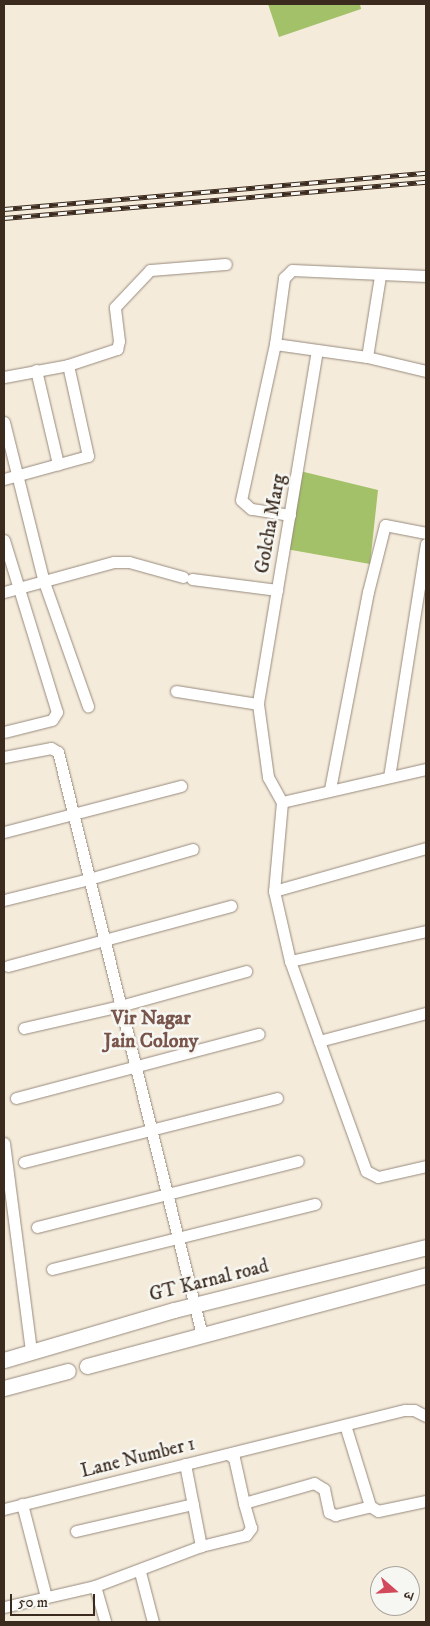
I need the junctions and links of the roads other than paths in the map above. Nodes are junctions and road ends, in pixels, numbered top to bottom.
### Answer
1 (226, 264) dead end
2 (380, 276) junction
3 (426, 276) edge
4 (275, 344) junction
5 (317, 350) junction
6 (367, 357) junction
7 (68, 365) junction
8 (36, 370) junction
9 (426, 371) edge
10 (4, 377) edge
11 (4, 422) edge
12 (58, 464) junction
13 (19, 474) junction
14 (4, 478) edge
15 (290, 515) junction
16 (426, 533) edge
17 (4, 540) edge
18 (426, 544) edge
19 (44, 582) junction
20 (17, 589) junction
21 (277, 590) junction
22 (4, 592) edge
23 (176, 691) dead end
24 (258, 704) junction
25 (88, 706) dead end
26 (4, 732) edge
27 (4, 757) edge
28 (426, 769) edge
29 (389, 777) junction
30 (181, 786) dead end
31 (330, 789) junction
32 (282, 802) junction
33 (73, 816) junction
34 (4, 832) edge
35 (426, 848) edge
36 (192, 849) dead end
37 (89, 879) junction
38 (274, 891) junction
39 (4, 900) edge
40 (231, 906) dead end
41 (426, 931) edge
42 (104, 940) junction
43 (290, 961) junction
44 (8, 966) dead end
45 (246, 971) dead end
46 (120, 1006) junction
47 (426, 1013) edge
48 (24, 1028) dead end
49 (258, 1034) dead end
50 (320, 1041) junction
51 (135, 1066) junction
52 (16, 1098) dead end
53 (277, 1098) dead end
54 (151, 1131) junction
55 (4, 1143) edge
56 (298, 1161) dead end
57 (24, 1162) dead end
58 (426, 1166) edge
59 (167, 1194) junction
60 (315, 1204) dead end
61 (37, 1228) dead end
62 (178, 1238) junction
63 (426, 1247) edge
64 (52, 1269) dead end
65 (426, 1275) edge
66 (194, 1305) junction
67 (202, 1335) junction
68 (31, 1352) junction
69 (4, 1360) edge
70 (87, 1366) dead end
71 (68, 1371) dead end
72 (4, 1388) edge
73 (426, 1416) edge
74 (345, 1425) junction
75 (228, 1454) junction
76 (185, 1464) junction
77 (426, 1501) edge
78 (244, 1503) junction
79 (22, 1504) junction
80 (193, 1504) junction
81 (370, 1506) junction
82 (4, 1509) edge
83 (76, 1531) dead end
84 (201, 1546) junction
85 (140, 1572) junction
86 (95, 1586) junction
87 (46, 1597) junction
88 (4, 1607) edge
89 (103, 1622) edge
90 (153, 1622) edge

1 - 7 street
2 - 3 street
2 - 4 street
2 - 6 street
4 - 5 street
4 - 15 street
5 - 6 street
5 - 15 street, Golcha Marg
6 - 9 street
7 - 8 street
7 - 12 street
8 - 10 street
8 - 12 street
11 - 13 street
12 - 13 street
13 - 14 street
13 - 19 street
15 - 21 street, Golcha Marg
16 - 31 street
17 - 20 street
18 - 29 street
19 - 20 street
19 - 21 street
19 - 25 street
20 - 22 street
20 - 26 street
21 - 24 street, Golcha Marg
23 - 24 street
24 - 32 street, Golcha Marg
27 - 33 street
28 - 29 street
29 - 31 street
30 - 33 street
31 - 32 street
32 - 38 street
33 - 34 street
33 - 37 street
35 - 38 street
36 - 37 street
37 - 39 street
37 - 42 street
38 - 43 street
40 - 42 street
41 - 43 street
42 - 44 street
42 - 46 street
43 - 50 street
45 - 46 street
46 - 48 street
46 - 51 street
47 - 50 street
49 - 51 street
50 - 58 street
51 - 52 street
51 - 54 street
53 - 54 street
54 - 57 street
54 - 59 street
55 - 68 street
56 - 59 street
59 - 61 street
59 - 62 street
60 - 62 street
62 - 64 street
62 - 66 street
63 - 66 main road, GT Karnal road
65 - 67 main road
66 - 67 street
66 - 68 main road, GT Karnal road
67 - 70 main road
68 - 69 main road, GT Karnal road
71 - 72 main road
73 - 74 street, Lane Number 1
74 - 75 street, Lane Number 1
74 - 81 street
75 - 76 street, Lane Number 1
75 - 78 street
76 - 79 street, Lane Number 1
76 - 80 street
77 - 81 street
78 - 81 street
78 - 84 street
79 - 82 street, Lane Number 1
79 - 87 street
80 - 83 street
80 - 84 street
84 - 85 street
85 - 86 street
85 - 90 street
86 - 87 street
86 - 89 street
87 - 88 street

